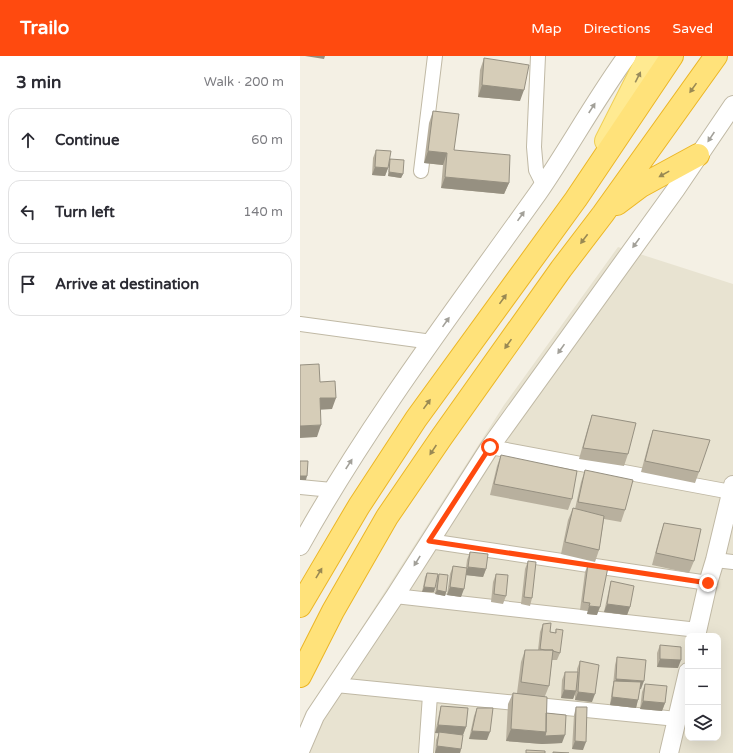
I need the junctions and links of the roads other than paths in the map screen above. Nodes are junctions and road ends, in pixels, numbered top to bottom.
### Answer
1 (435, 56) edge
2 (538, 56) edge
3 (627, 56) edge
4 (649, 56) edge
5 (672, 56) edge
6 (716, 56) edge
7 (733, 105) edge
8 (698, 155) junction
9 (421, 171) dead end
10 (543, 184) junction
11 (576, 199) junction
12 (602, 214) junction
13 (300, 324) edge
14 (432, 342) junction
15 (490, 447) junction
16 (300, 486) edge
17 (732, 488) edge
18 (332, 490) junction
19 (305, 530) edge
20 (429, 541) junction
21 (300, 546) edge
22 (715, 560) junction
23 (733, 562) edge
24 (708, 583) junction
25 (395, 596) junction
26 (300, 606) edge
27 (697, 633) edge
28 (300, 676) edge
29 (336, 685) junction
30 (685, 685) edge
31 (430, 695) junction
32 (677, 719) junction
33 (300, 751) edge
34 (426, 753) edge
35 (669, 753) edge

1 - 9 street
2 - 10 street
10 -> 3 street
11 -> 4 main road
5 - 11 highway
6 -> 12 highway
7 -> 8 street
8 -> 12 highway
8 -> 15 street
14 -> 10 street
26 -> 11 highway
12 -> 28 highway
13 - 14 street
18 -> 14 street
15 - 17 street
15 - 20 street
16 - 18 street
17 - 22 street
18 - 19 street
19 - 21 street
20 - 24 street
20 -> 25 street
22 - 23 street
22 - 24 street
24 - 27 street
25 - 27 street
25 - 29 street
29 - 31 street
29 - 33 street
30 - 32 street
31 - 32 street
31 - 34 street
32 - 35 street

